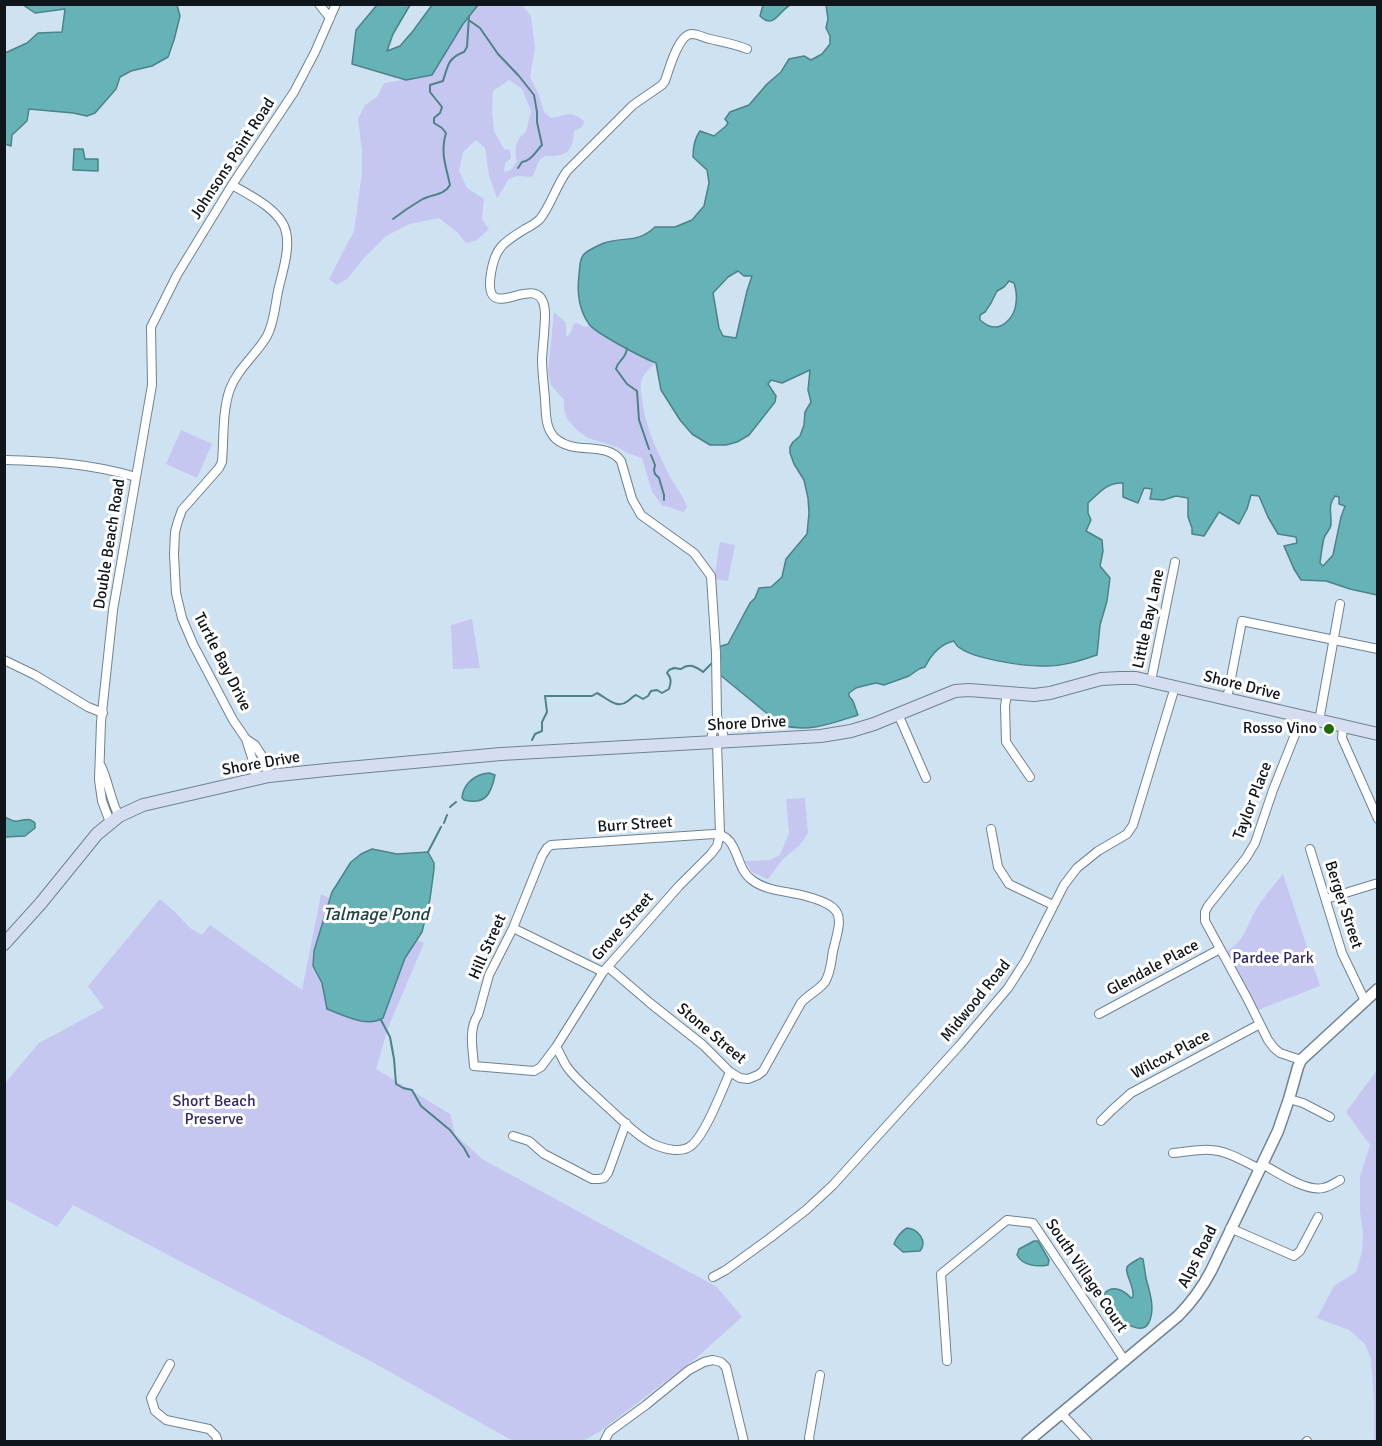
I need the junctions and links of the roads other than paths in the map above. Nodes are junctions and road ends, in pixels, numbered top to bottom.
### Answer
1 (319, 4) edge
2 (336, 4) edge
3 (330, 18) junction
4 (747, 49) dead end
5 (232, 185) junction
6 (151, 327) joint
7 (4, 460) edge
8 (136, 477) junction
9 (1175, 562) dead end
10 (1340, 603) dead end
11 (1334, 639) junction
12 (1377, 649) edge
13 (4, 660) edge
14 (1151, 681) junction
15 (1175, 687) junction
16 (1006, 694) junction
17 (1227, 699) junction
18 (103, 713) junction
19 (898, 714) junction
20 (717, 717) junction
21 (1302, 717) junction
22 (1319, 721) junction
23 (1343, 727) junction
24 (1377, 734) edge
25 (246, 739) junction
26 (717, 742) junction
27 (269, 776) junction
28 (1030, 777) dead end
29 (927, 778) dead end
30 (256, 779) junction
31 (114, 819) junction
32 (1377, 819) edge
33 (991, 829) dead end
34 (720, 834) junction
35 (551, 845) joint
36 (1310, 849) dead end
37 (1377, 883) edge
38 (1326, 899) junction
39 (1053, 904) junction
40 (513, 928) junction
41 (4, 944) edge
42 (1220, 949) junction
43 (606, 969) junction
44 (1377, 989) edge
45 (1365, 1001) junction
46 (1099, 1014) dead end
47 (1260, 1024) junction
48 (556, 1047) junction
49 (1301, 1060) junction
50 (474, 1066) joint
51 (730, 1072) junction
52 (1289, 1099) junction
53 (1330, 1117) dead end
54 (1101, 1121) dead end
55 (626, 1123) junction
56 (513, 1136) dead end
57 (1173, 1153) dead end
58 (1261, 1167) junction
59 (1340, 1180) dead end
60 (1318, 1217) dead end
61 (1230, 1228) junction
62 (713, 1277) dead end
63 (946, 1361) dead end
64 (1125, 1361) junction
65 (170, 1364) dead end
66 (820, 1375) dead end
67 (1061, 1413) junction
68 (218, 1442) edge
69 (604, 1442) edge
70 (744, 1442) edge
71 (810, 1442) edge
72 (1027, 1442) edge
73 (1088, 1442) edge

1 - 3 street
2 - 3 street, Johnsons Point Road
3 - 5 street, Johnsons Point Road
4 - 20 street
5 - 6 street, Johnsons Point Road
5 - 25 street, Turtle Bay Drive
6 - 8 street, Double Beach Road
7 - 8 street
8 - 18 street, Double Beach Road
9 - 14 street, Little Bay Lane
10 - 11 street
11 - 12 street
11 - 17 street
11 - 22 street
13 - 18 street
14 - 15 main road, Shore Drive
14 - 16 main road, Shore Drive
15 - 17 main road, Shore Drive
15 - 39 street, Midwood Road
16 - 19 main road, Shore Drive
16 - 28 street
17 - 21 main road, Shore Drive
18 - 31 street, Double Beach Road
19 - 26 main road, Shore Drive
19 - 29 street
20 - 26 street
20 - 26 street
21 - 22 main road, Shore Drive
21 - 42 street, Taylor Place
22 - 23 main road, Shore Drive
23 - 24 main road, Shore Drive
23 - 32 street
25 - 27 street, Turtle Bay Drive
25 - 30 street, Turtle Bay Drive
26 - 27 main road, Shore Drive
26 - 34 street
27 - 30 main road, Shore Drive
30 - 31 main road, Shore Drive
31 - 41 main road
33 - 39 street
34 - 35 street, Burr Street
34 - 43 street, Grove Street
34 - 51 street, Stone Street
35 - 40 street, Hill Street
36 - 38 street, Berger Street
37 - 38 street
38 - 45 street, Berger Street
39 - 62 street, Midwood Road
40 - 43 street, Stone Street
40 - 50 street, Hill Street
42 - 46 street, Glendale Place
42 - 47 street
43 - 48 street, Grove Street
43 - 51 street, Stone Street
44 - 45 street
45 - 49 street
47 - 49 street
47 - 54 street, Wilcox Place
48 - 50 street, Grove Street
48 - 55 street
49 - 52 street, Alps Road
51 - 55 street
52 - 53 street
52 - 58 street, Alps Road
55 - 56 street
57 - 58 street
58 - 59 street
58 - 61 street, Alps Road
60 - 61 street
61 - 64 street, Alps Road
63 - 64 street, South Village Court
64 - 67 street, Alps Road
65 - 68 street
66 - 71 street
67 - 72 street, Alps Road
67 - 73 street
69 - 70 street

